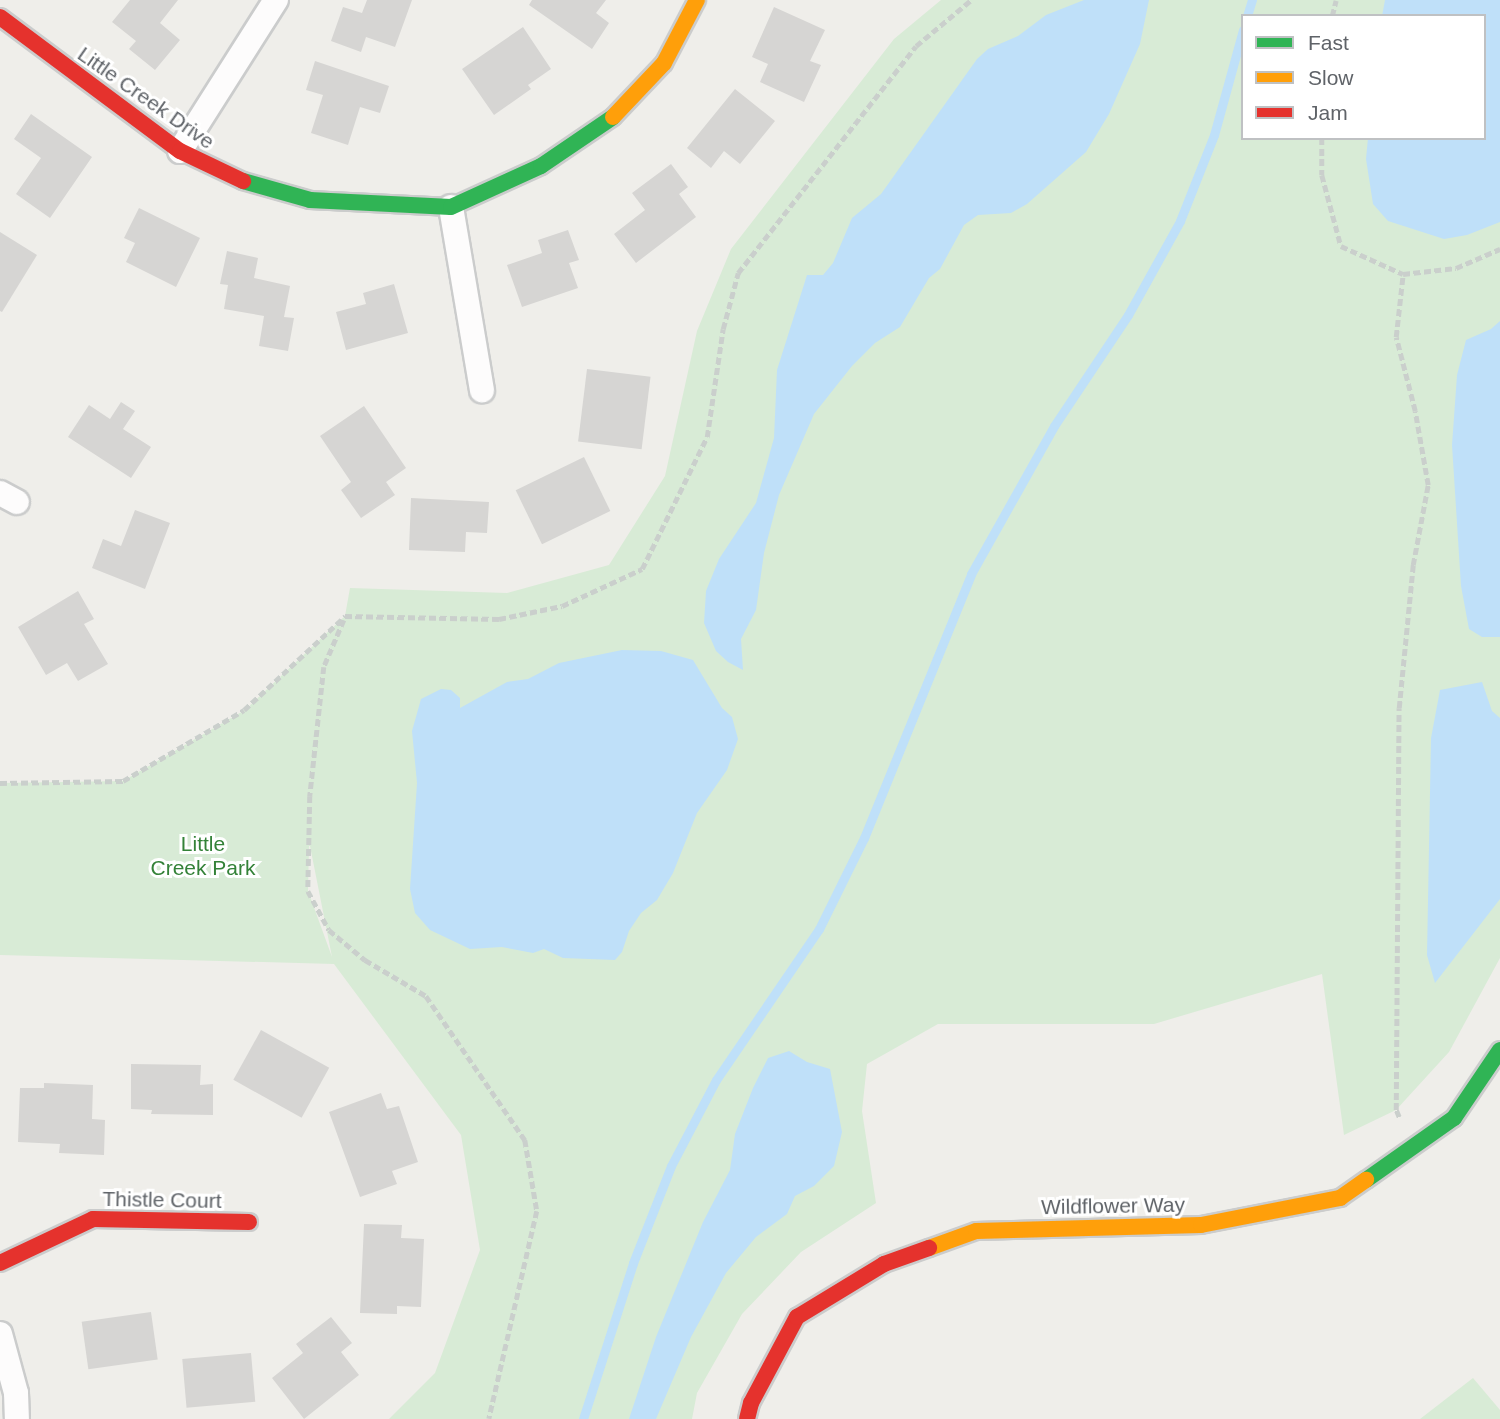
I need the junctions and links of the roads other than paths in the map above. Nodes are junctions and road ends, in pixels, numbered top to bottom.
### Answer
1 (276, 0) edge
2 (697, 0) edge
3 (4, 29) edge
4 (180, 151) junction
5 (451, 207) junction
6 (482, 390) dead end
7 (1500, 1050) edge
8 (249, 1222) dead end
9 (0, 1263) edge
10 (0, 1334) edge
11 (18, 1419) edge
12 (747, 1419) edge

1 - 4 street
2 - 5 street, Little Creek Drive
3 - 4 street, Little Creek Drive
4 - 5 street, Little Creek Drive
5 - 6 street
7 - 12 street, Wildflower Way
8 - 9 street, Thistle Court
10 - 11 street

